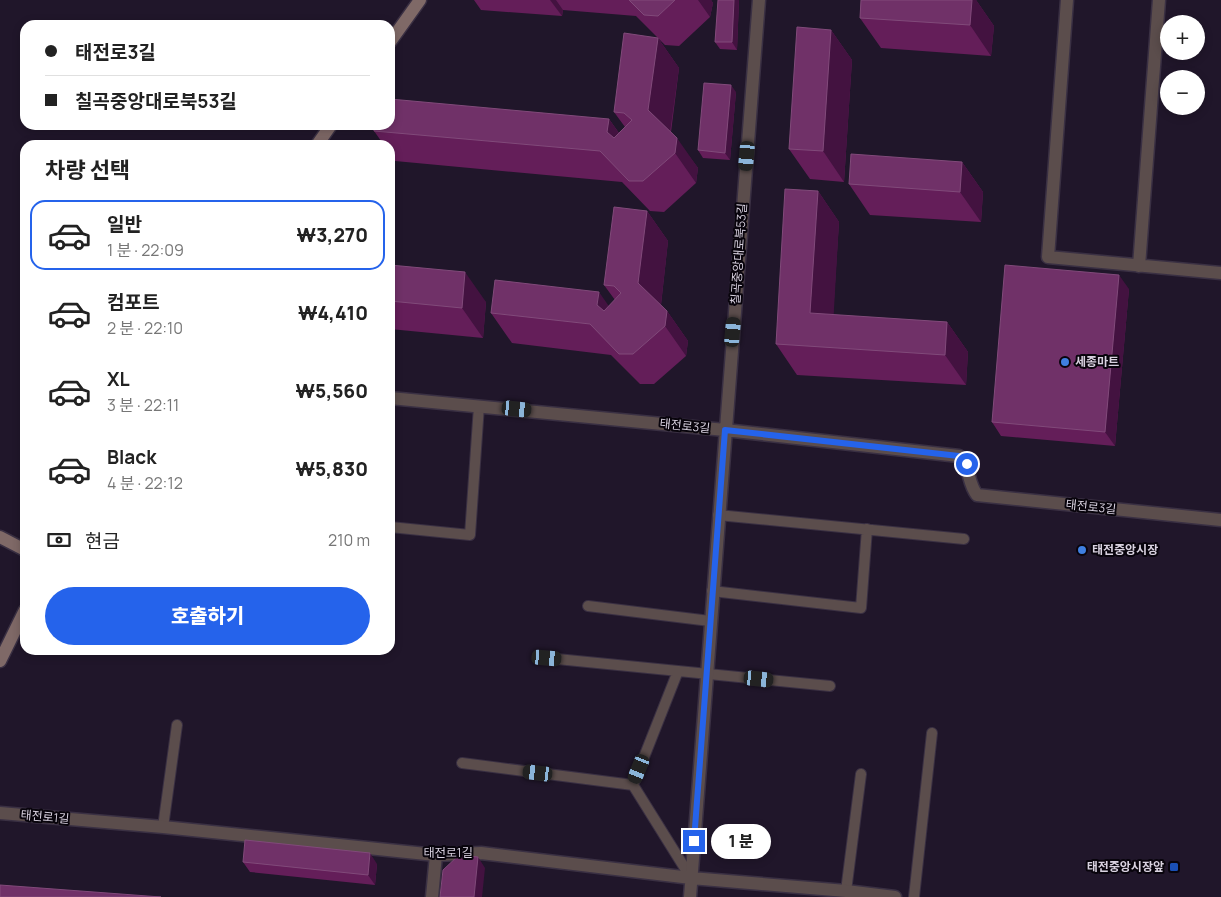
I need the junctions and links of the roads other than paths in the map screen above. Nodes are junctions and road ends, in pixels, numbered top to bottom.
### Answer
1 (419, 0) edge
2 (759, 0) edge
3 (1067, 0) edge
4 (1159, 0) edge
5 (395, 35) edge
6 (1138, 266) junction
7 (1221, 273) edge
8 (395, 398) edge
9 (479, 406) junction
10 (725, 430) junction
11 (718, 515) junction
12 (1221, 520) edge
13 (395, 528) edge
14 (867, 529) junction
15 (0, 537) edge
16 (964, 539) dead end
17 (20, 547) edge
18 (712, 592) junction
19 (588, 606) dead end
20 (20, 620) edge
21 (710, 621) junction
22 (547, 658) dead end
23 (0, 661) edge
24 (678, 671) junction
25 (706, 674) junction
26 (830, 686) dead end
27 (177, 725) dead end
28 (932, 732) dead end
29 (462, 763) dead end
30 (861, 774) dead end
31 (632, 785) junction
32 (0, 813) edge
33 (163, 827) junction
34 (436, 855) junction
35 (691, 878) junction
36 (846, 891) junction
37 (432, 897) edge
38 (690, 897) edge
39 (895, 897) edge
40 (914, 897) edge

1 - 5 main road
2 - 10 street, 칠곡중앙대로북53길
3 - 6 street
4 - 6 street
6 - 7 street
8 - 9 street, 태전로3길
9 - 10 street, 태전로3길
9 - 13 lane
10 - 11 street, 칠곡중앙대로북53길
10 - 12 street, 태전로3길
11 - 14 lane
11 - 18 street, 칠곡중앙대로북53길
14 - 16 lane
14 - 18 lane
15 - 17 main road
18 - 21 street, 칠곡중앙대로북53길
19 - 21 lane
20 - 23 main road
21 - 25 street, 칠곡중앙대로북53길
22 - 24 lane
24 - 25 lane
24 - 31 lane
25 - 26 lane
25 - 35 street, 칠곡중앙대로북53길
27 - 33 lane
28 - 40 lane
29 - 31 lane
30 - 36 lane
31 - 35 lane
32 - 33 street, 태전로1길
33 - 34 street, 태전로1길
34 - 35 street, 태전로1길
34 - 37 street
35 - 36 street, 태전로1길
35 - 38 street, 칠곡중앙대로북53길
36 - 39 street, 태전로1길

